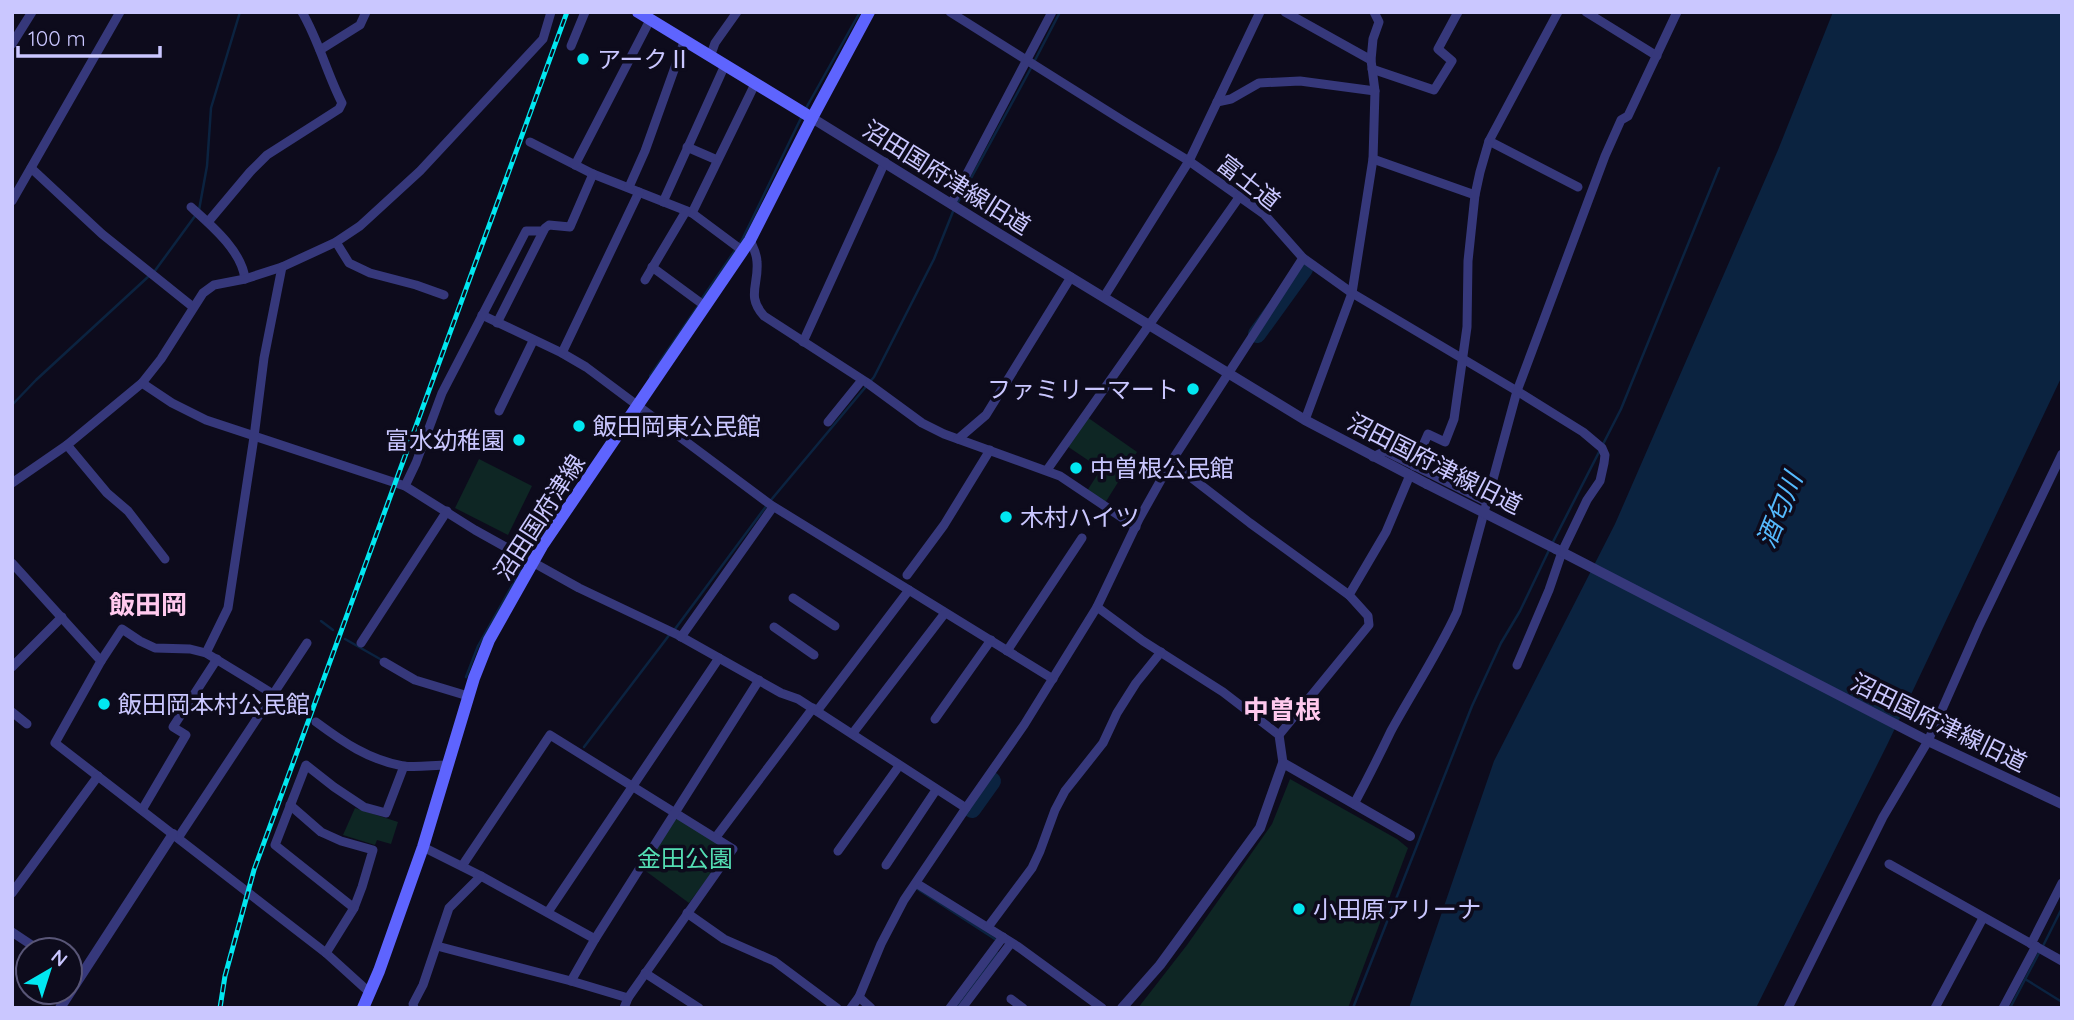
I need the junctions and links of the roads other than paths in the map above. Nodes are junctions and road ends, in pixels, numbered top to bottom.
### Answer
1 (32, 12) edge
2 (120, 12) edge
3 (302, 12) edge
4 (366, 12) edge
5 (551, 12) edge
6 (585, 12) edge
7 (638, 12) edge
8 (737, 12) edge
9 (869, 12) edge
10 (950, 12) edge
11 (1052, 12) edge
12 (1260, 12) edge
13 (1285, 12) edge
14 (1374, 12) edge
15 (1458, 12) edge
16 (1558, 12) edge
17 (1586, 12) edge
18 (1677, 12) edge
19 (650, 20) junction
20 (684, 42) junction
21 (12, 44) edge
22 (571, 47) dead end
23 (320, 50) junction
24 (1657, 56) junction
25 (709, 57) junction
26 (1030, 63) junction
27 (725, 65) junction
28 (1372, 65) junction
29 (755, 84) junction
30 (1375, 91) junction
31 (1217, 102) junction
32 (812, 118) junction
33 (1489, 141) junction
34 (530, 142) dead end
35 (687, 147) junction
36 (1373, 159) junction
37 (718, 160) junction
38 (1189, 160) junction
39 (885, 162) junction
40 (575, 165) junction
41 (31, 168) junction
42 (593, 174) junction
43 (629, 187) junction
44 (1578, 187) dead end
45 (639, 192) junction
46 (1475, 195) junction
47 (1240, 196) junction
48 (12, 201) edge
49 (663, 202) junction
50 (956, 207) junction
51 (689, 212) junction
52 (543, 231) junction
53 (336, 242) junction
54 (746, 245) junction
55 (1303, 258) junction
56 (282, 267) junction
57 (652, 267) junction
58 (1071, 277) junction
59 (245, 279) junction
60 (645, 280) dead end
61 (1352, 293) junction
62 (444, 295) dead end
63 (1104, 297) junction
64 (705, 306) junction
65 (193, 307) junction
66 (482, 316) junction
67 (497, 323) junction
68 (1150, 324) junction
69 (533, 341) junction
70 (803, 342) junction
71 (562, 353) junction
72 (1461, 357) junction
73 (1228, 373) junction
74 (142, 383) junction
75 (866, 383) junction
76 (1517, 391) junction
77 (638, 406) junction
78 (499, 411) dead end
79 (1305, 420) junction
80 (828, 422) dead end
81 (254, 437) junction
82 (958, 439) junction
83 (67, 445) junction
84 (990, 450) junction
85 (2062, 454) edge
86 (1171, 462) junction
87 (1047, 470) junction
88 (1412, 470) junction
89 (12, 483) edge
90 (405, 486) junction
91 (1487, 502) junction
92 (770, 504) junction
93 (447, 511) junction
94 (1136, 527) junction
95 (1082, 538) dead end
96 (1559, 551) junction
97 (165, 559) dead end
98 (533, 561) junction
99 (12, 563) edge
100 (907, 575) dead end
101 (909, 590) junction
102 (1349, 594) junction
103 (793, 598) dead end
104 (1097, 607) junction
105 (945, 613) junction
106 (62, 617) junction
107 (774, 626) dead end
108 (835, 626) dead end
109 (679, 636) junction
110 (991, 640) junction
111 (307, 643) dead end
112 (361, 643) dead end
113 (1007, 651) junction
114 (1161, 652) junction
115 (206, 653) junction
116 (814, 655) dead end
117 (719, 658) junction
118 (217, 659) junction
119 (101, 661) junction
120 (384, 662) dead end
121 (1517, 665) dead end
122 (12, 667) edge
123 (1053, 679) junction
124 (759, 680) junction
125 (274, 694) junction
126 (468, 696) junction
127 (815, 710) junction
128 (12, 712) edge
129 (935, 719) dead end
130 (316, 722) dead end
131 (27, 724) dead end
132 (853, 733) junction
133 (1279, 735) junction
134 (1928, 741) junction
135 (1283, 763) junction
136 (447, 765) junction
137 (404, 766) junction
138 (899, 766) junction
139 (98, 776) junction
140 (633, 786) junction
141 (936, 790) junction
142 (1354, 804) junction
143 (2062, 804) edge
144 (290, 805) junction
145 (966, 808) junction
146 (142, 810) junction
147 (674, 812) junction
148 (176, 836) junction
149 (1410, 836) dead end
150 (716, 837) junction
151 (423, 847) junction
152 (838, 851) dead end
153 (1889, 864) dead end
154 (886, 865) dead end
155 (462, 866) junction
156 (481, 876) junction
157 (916, 883) junction
158 (2062, 883) edge
159 (12, 892) edge
160 (354, 908) junction
161 (548, 912) junction
162 (687, 913) junction
163 (1983, 918) junction
164 (988, 927) junction
165 (596, 939) junction
166 (1004, 941) junction
167 (2033, 945) junction
168 (437, 946) junction
169 (326, 953) junction
170 (2062, 961) edge
171 (645, 973) junction
172 (84, 974) edge
173 (571, 981) junction
174 (369, 992) junction
175 (859, 997) junction
176 (628, 998) junction
177 (1011, 999) dead end
178 (363, 1008) edge
179 (414, 1008) edge
180 (624, 1008) edge
181 (699, 1008) edge
182 (837, 1008) edge
183 (851, 1008) edge
184 (871, 1008) edge
185 (950, 1008) edge
186 (962, 1008) edge
187 (1023, 1008) edge
188 (1102, 1008) edge
189 (1122, 1008) edge
190 (1788, 1008) edge
191 (1935, 1008) edge
192 (2003, 1008) edge

1 - 21 street
2 - 41 street
3 - 23 street
4 - 23 street
5 - 53 street
6 - 22 street
7 - 19 main road
8 - 25 street
9 - 32 main road, 沼田国府津線
10 - 26 street, 富士道
11 - 26 street
12 - 31 street
13 - 28 street
14 - 28 street
15 - 28 street
16 - 33 street
17 - 24 street
18 - 24 street
19 - 20 main road
19 - 40 street
20 - 25 main road
20 - 43 street
23 - 59 street
24 - 76 street
25 - 27 main road
26 - 38 street, 富士道
26 - 50 street
27 - 29 main road
27 - 35 street
28 - 30 street
29 - 32 main road
29 - 37 street
30 - 31 street
30 - 36 street
31 - 38 street
32 - 39 street, 沼田国府津線旧道
32 - 54 main road, 沼田国府津線
33 - 44 street
33 - 46 street
34 - 40 street
35 - 37 street
35 - 49 street
36 - 46 street
36 - 61 street
37 - 51 street
38 - 47 street, 富士道
38 - 63 street
39 - 50 street, 沼田国府津線旧道
39 - 70 street
40 - 42 street
41 - 48 street
41 - 65 street
42 - 43 street
42 - 52 street
43 - 45 street
45 - 49 street
45 - 71 street
46 - 72 street
47 - 55 street, 富士道
47 - 68 street
49 - 51 street
50 - 58 street, 沼田国府津線旧道
51 - 54 street
51 - 57 street
52 - 66 street
52 - 67 street
53 - 56 street
53 - 62 street
54 - 64 main road, 沼田国府津線
54 - 70 street
55 - 61 street, 富士道
55 - 73 street
56 - 59 street
56 - 81 street
57 - 60 street
57 - 64 street
58 - 63 street, 沼田国府津線旧道
58 - 82 street
59 - 65 street
61 - 72 street, 富士道
61 - 79 street
63 - 68 street, 沼田国府津線旧道
64 - 77 main road, 沼田国府津線
65 - 74 street
66 - 67 street
66 - 90 street
67 - 69 street
68 - 73 street, 沼田国府津線旧道
68 - 87 street
69 - 71 street
69 - 78 street
70 - 75 street
71 - 77 street
72 - 76 street, 富士道
72 - 88 street
73 - 79 street, 沼田国府津線旧道
73 - 86 street
74 - 81 street
74 - 83 street
75 - 80 street
75 - 82 street
76 - 91 street
76 - 96 street, 富士道
77 - 92 street
77 - 98 main road, 沼田国府津線
79 - 88 street, 沼田国府津線旧道
81 - 90 street
81 - 115 street
82 - 84 street
83 - 89 street
83 - 97 street
84 - 87 street
84 - 100 street
85 - 134 street
86 - 94 street
86 - 102 street
87 - 94 street
88 - 91 street
88 - 96 street, 沼田国府津線旧道, bridge
88 - 102 street
90 - 93 street
91 - 142 street
92 - 101 street
92 - 109 street
93 - 98 street
93 - 112 street
94 - 104 street
95 - 113 street
96 - 121 street
96 - 134 street, 沼田国府津線旧道
98 - 109 street
98 - 126 main road, 沼田国府津線
99 - 106 street
101 - 105 street
101 - 127 street
102 - 133 street
103 - 108 street
104 - 114 street
104 - 123 street
105 - 110 street
105 - 132 street
106 - 119 street
106 - 122 street
107 - 116 street
109 - 117 street
110 - 113 street
110 - 129 street
111 - 125 street
113 - 123 street
114 - 133 street
114 - 164 street
115 - 118 street
115 - 119 street
117 - 124 street
117 - 140 street
118 - 125 street
118 - 146 street
119 - 139 street
120 - 126 street
123 - 145 street
124 - 127 street
124 - 147 street
125 - 148 street
126 - 136 main road, 沼田国府津線
127 - 132 street
127 - 150 street
128 - 131 street
130 - 137 street
132 - 138 street
133 - 135 street
134 - 143 street, 沼田国府津線旧道
134 - 190 street
135 - 142 street
135 - 189 street
136 - 137 street
136 - 151 main road, 沼田国府津線
137 - 144 street
138 - 141 street
138 - 152 street
139 - 146 street
139 - 159 street
140 - 147 street
140 - 155 street
140 - 161 street
141 - 145 street
141 - 154 street
142 - 149 street
144 - 160 street
144 - 160 street
145 - 157 street
146 - 148 street
147 - 150 street
147 - 165 street
148 - 169 street
148 - 172 street
150 - 162 street
151 - 155 street
151 - 174 main road, 沼田国府津線
153 - 163 street
155 - 156 street
156 - 161 street
156 - 168 street
157 - 164 street
157 - 175 street
158 - 167 street
160 - 169 street
161 - 165 street
162 - 171 street
162 - 182 street
163 - 167 street
163 - 191 street
164 - 166 street
165 - 173 street
166 - 185 street
166 - 186 street
166 - 188 street
167 - 170 street
167 - 192 street
168 - 173 street
168 - 179 street
169 - 174 street
171 - 176 street
171 - 181 street
173 - 176 street
174 - 178 main road, 沼田国府津線
175 - 183 street
175 - 184 street
176 - 180 street
177 - 187 street

